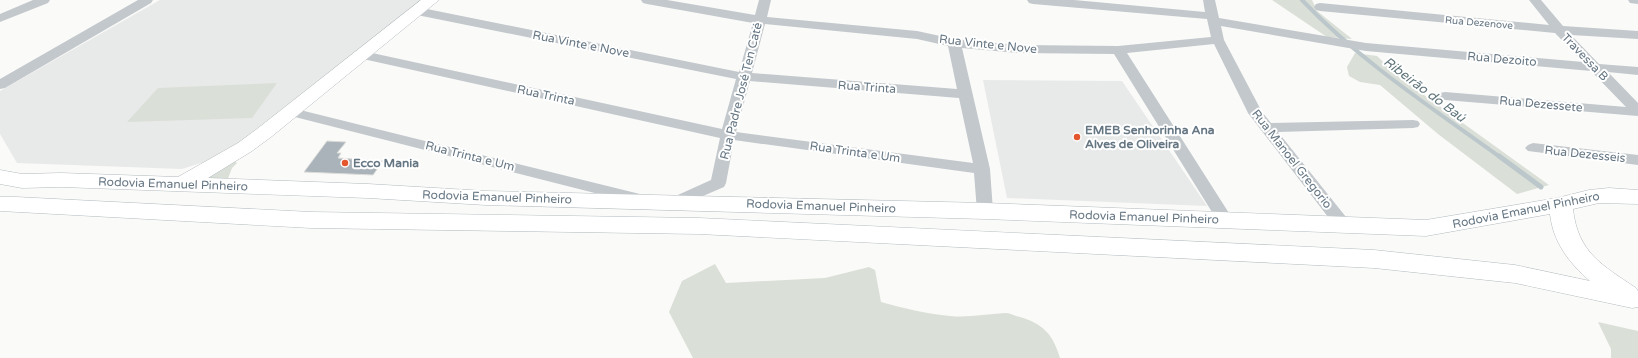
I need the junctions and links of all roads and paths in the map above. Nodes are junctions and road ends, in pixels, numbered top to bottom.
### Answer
1 (11, 0) edge
2 (44, 0) edge
3 (147, 0) edge
4 (647, 0) edge
5 (765, 0) edge
6 (1033, 0) edge
7 (1209, 0) edge
8 (1535, 0) edge
9 (1634, 0) edge
10 (1638, 0) edge
11 (424, 6) edge
12 (1320, 7) dead end
13 (19, 11) junction
14 (0, 18) edge
15 (1214, 19) junction
16 (759, 20) junction
17 (1559, 30) junction
18 (1638, 35) edge
19 (1218, 40) junction
20 (954, 43) junction
21 (1118, 50) junction
22 (363, 55) junction
23 (1594, 67) junction
24 (1638, 71) edge
25 (745, 78) junction
26 (0, 85) edge
27 (965, 94) junction
28 (1445, 96) dead end
29 (292, 112) junction
30 (1638, 112) edge
31 (1413, 124) dead end
32 (1267, 128) junction
33 (264, 133) junction
34 (728, 135) junction
35 (1532, 148) dead end
36 (1638, 160) edge
37 (982, 169) junction
38 (2, 177) edge
39 (718, 183) junction
40 (181, 185) junction
41 (251, 188) junction
42 (1638, 197) edge
43 (648, 202) junction
44 (675, 202) junction
45 (728, 203) junction
46 (0, 204) edge
47 (1561, 205) junction
48 (986, 211) junction
49 (1226, 221) junction
50 (1344, 226) junction
51 (1635, 300) edge

1 - 13 street
2 - 13 street
3 - 26 street
4 - 16 street, Rua Vinte e Nove
5 - 16 street, Rua Padre José Ten Caté
6 - 15 street
7 - 15 street, Rua Manoel Gregorio
8 - 17 street, Travessa B
9 - 10 street
11 - 22 main road
11 - 25 street, Rua Vinte e Nove
12 - 17 street, Rua Dezenove
13 - 14 street
15 - 19 street, Rua Manoel Gregorio
15 - 23 street, Rua Dezoito
16 - 20 street, Rua Vinte e Nove
16 - 25 street, Rua Padre José Ten Caté
17 - 18 street, Rua Dezenove
17 - 23 street, Travessa B
19 - 21 street, Rua Vinte e Nove
19 - 32 street, Rua Manoel Gregorio
20 - 21 street, Rua Vinte e Nove
20 - 27 street
21 - 49 street
22 - 29 main road
22 - 34 street, Rua Trinta
23 - 24 street, Rua Dezoito
23 - 30 street, Travessa B
25 - 27 street, Rua Trinta
25 - 34 street, Rua Padre José Ten Caté
27 - 37 street
28 - 30 street, Rua Dezessete
29 - 33 main road
29 - 43 street, Rua Trinta e Um
31 - 32 street
32 - 50 street, Rua Manoel Gregorio
33 - 40 main road
33 - 41 main road
34 - 37 street, Rua Trinta e Um
34 - 39 street, Rua Padre José Ten Caté
35 - 36 street, Rua Dezesseis
37 - 48 street
38 - 40 main road, Rodovia Emanuel Pinheiro
39 - 44 street
39 - 45 street
40 - 41 main road, Rodovia Emanuel Pinheiro
41 - 43 main road, Rodovia Emanuel Pinheiro
42 - 47 main road, Rodovia Emanuel Pinheiro
43 - 44 main road, Rodovia Emanuel Pinheiro
44 - 45 main road, Rodovia Emanuel Pinheiro
45 - 48 main road, Rodovia Emanuel Pinheiro
46 - 51 main road, Rodovia Emanuel Pinheiro
47 - 50 main road, Rodovia Emanuel Pinheiro
47 - 51 main road
48 - 49 main road, Rodovia Emanuel Pinheiro
49 - 50 main road, Rodovia Emanuel Pinheiro

